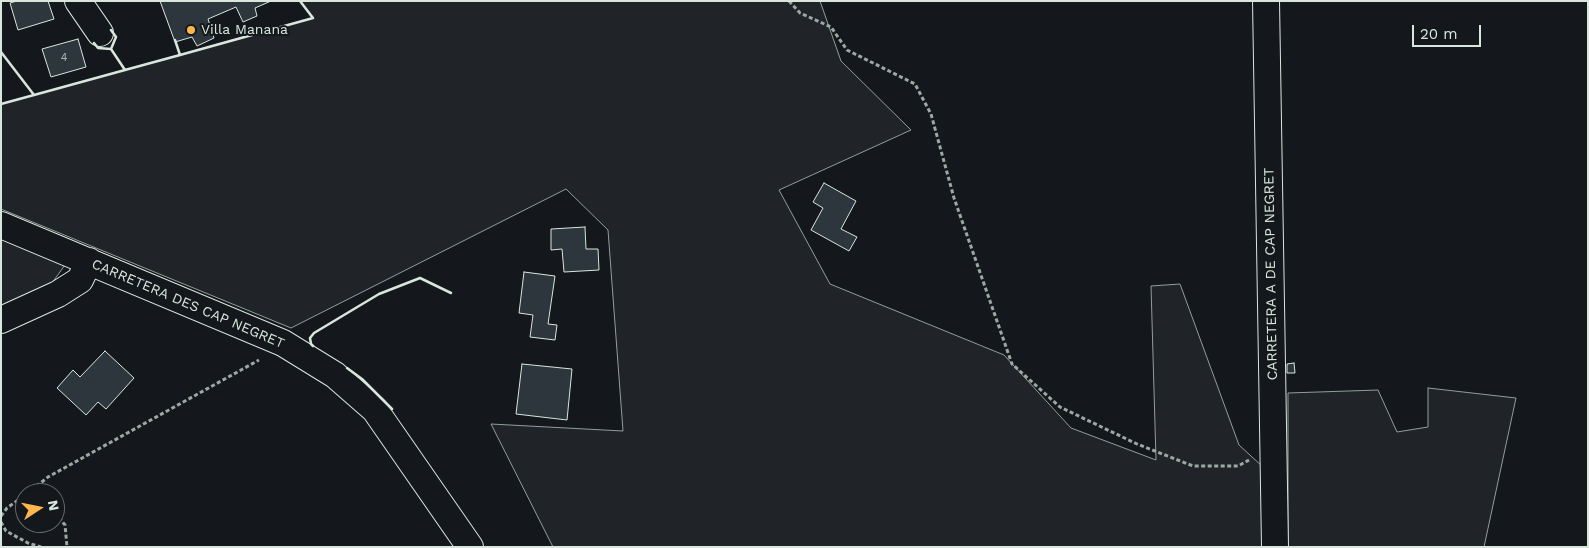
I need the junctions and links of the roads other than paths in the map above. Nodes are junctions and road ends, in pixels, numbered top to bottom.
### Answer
1 (78, 1) edge
2 (1266, 1) edge
3 (100, 33) dead end
4 (1, 225) edge
5 (88, 261) junction
6 (1, 320) edge
7 (470, 547) edge
8 (1275, 547) edge

1 - 3 street
2 - 8 street, CARRETERA A DE CAP NEGRET
4 - 5 street, CARRETERA DES CAP NEGRET
5 - 6 street
5 - 7 street, CARRETERA DES CAP NEGRET

